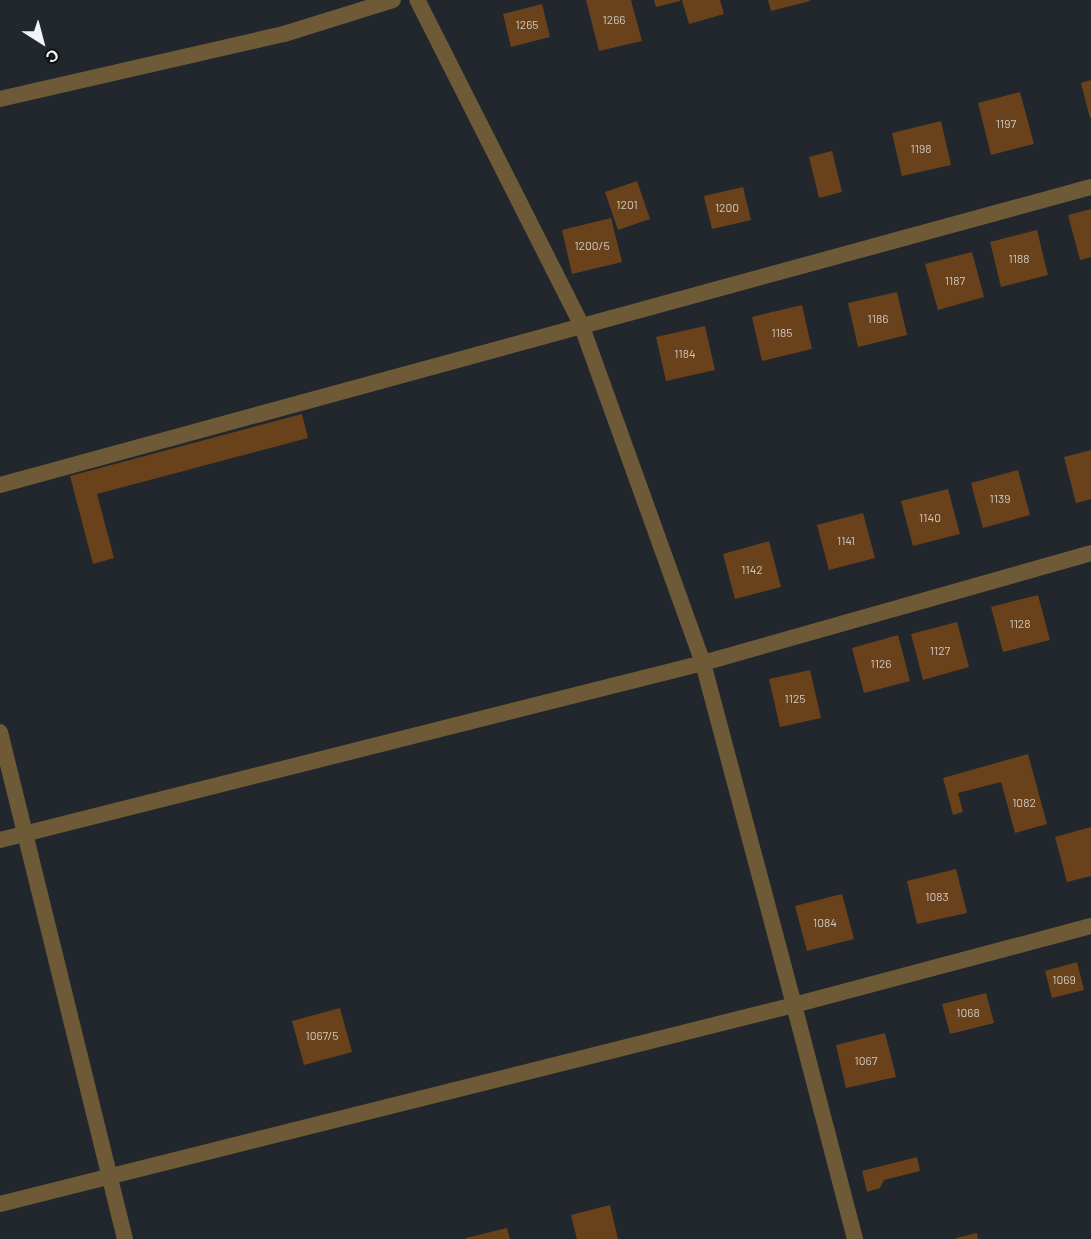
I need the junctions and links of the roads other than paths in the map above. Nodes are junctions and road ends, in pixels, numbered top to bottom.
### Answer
1 (393, 0) edge
2 (417, 0) edge
3 (0, 99) edge
4 (1091, 187) edge
5 (582, 326) junction
6 (0, 485) edge
7 (1091, 553) edge
8 (703, 663) junction
9 (0, 732) edge
10 (25, 834) junction
11 (0, 840) edge
12 (1091, 926) edge
13 (794, 1005) junction
14 (109, 1175) junction
15 (0, 1204) edge
16 (125, 1239) edge
17 (855, 1239) edge

1 - 3 street
2 - 5 street
4 - 5 street
5 - 6 street
5 - 8 street
7 - 8 street
8 - 10 street
8 - 13 street
9 - 10 street
10 - 11 street
10 - 14 street
12 - 13 street
13 - 14 street
13 - 17 street
14 - 15 street
14 - 16 street

